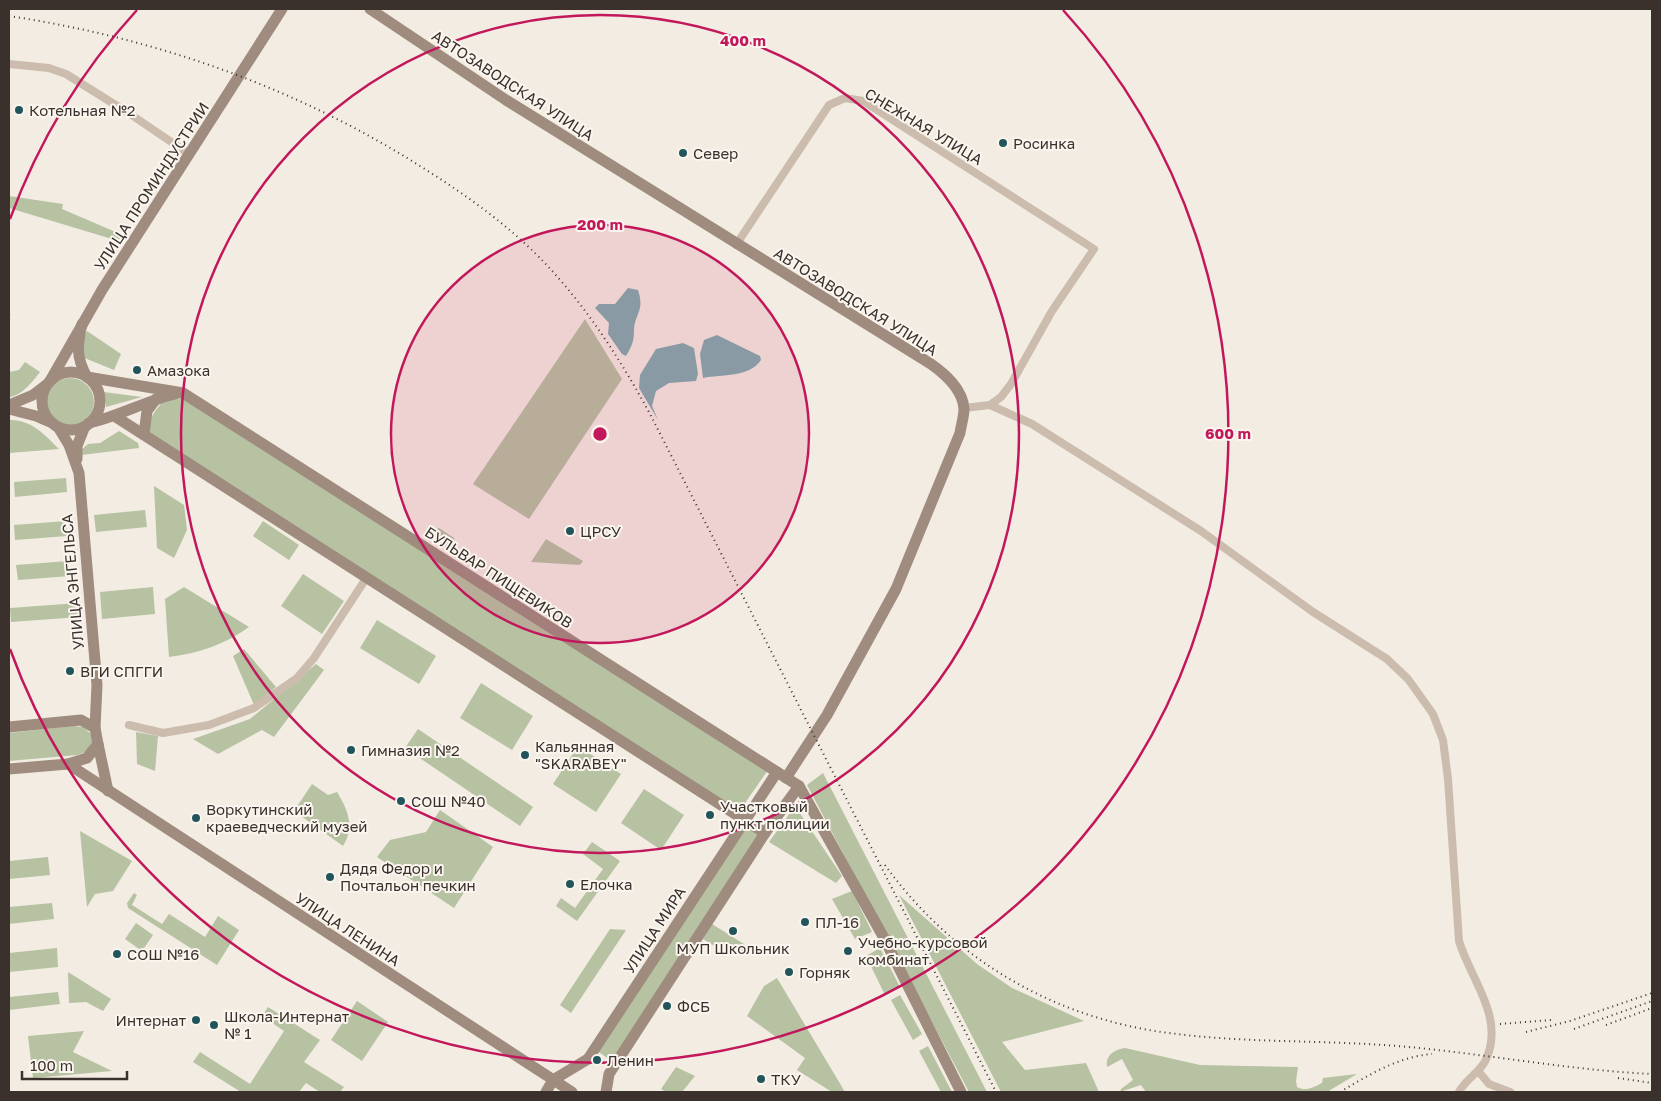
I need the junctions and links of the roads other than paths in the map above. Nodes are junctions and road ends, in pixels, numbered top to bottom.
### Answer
1 (282, 9) edge
2 (370, 9) edge
3 (9, 64) edge
4 (189, 154) junction
5 (736, 245) junction
6 (82, 324) junction
7 (87, 377) junction
8 (48, 383) junction
9 (183, 392) junction
10 (156, 398) junction
11 (9, 405) edge
12 (990, 405) junction
13 (964, 408) junction
14 (9, 410) edge
15 (116, 417) junction
16 (87, 425) junction
17 (55, 426) junction
18 (144, 434) junction
19 (77, 464) junction
20 (367, 577) junction
21 (97, 709) junction
22 (81, 720) junction
23 (129, 725) dead end
24 (9, 728) edge
25 (95, 728) junction
26 (98, 744) junction
27 (68, 764) junction
28 (9, 769) edge
29 (782, 775) junction
30 (799, 786) junction
31 (108, 791) junction
32 (745, 820) junction
33 (765, 833) junction
34 (1478, 1072) junction
35 (553, 1080) junction
36 (546, 1092) edge
37 (572, 1092) edge
38 (606, 1092) edge
39 (961, 1092) edge
40 (1459, 1092) edge
41 (1510, 1092) edge

1 - 4 main road, УЛИЦА ПРОМИНДУСТРИИ
2 - 5 main road, АВТОЗАВОДСКАЯ УЛИЦА
3 - 4 street
4 - 6 main road, УЛИЦА ПРОМИНДУСТРИИ
5 - 12 street, СНЕЖНАЯ УЛИЦА
5 - 13 main road, АВТОЗАВОДСКАЯ УЛИЦА
6 - 7 main road
6 - 8 main road, УЛИЦА ПРОМИНДУСТРИИ
7 - 8 main road, БУЛЬВАР ПИЩЕВИКОВ
7 - 9 main road, БУЛЬВАР ПИЩЕВИКОВ
7 - 16 main road
8 - 11 main road, БУЛЬВАР ПИЩЕВИКОВ
8 - 17 main road
9 - 10 main road
9 - 29 main road, БУЛЬВАР ПИЩЕВИКОВ
10 - 15 main road
10 - 18 main road
12 - 13 street
12 - 34 street
13 - 29 main road
14 - 17 main road
15 - 16 main road
15 - 18 main road
16 - 17 main road
16 - 19 main road, УЛИЦА ЭНГЕЛЬСА
17 - 19 main road, УЛИЦА ЭНГЕЛЬСА
18 - 20 main road
19 - 21 main road, УЛИЦА ЭНГЕЛЬСА
20 - 23 street
20 - 32 main road
21 - 22 main road
21 - 25 main road, УЛИЦА ЭНГЕЛЬСА
22 - 24 main road
22 - 25 main road
25 - 26 main road, УЛИЦА ЭНГЕЛЬСА
26 - 27 main road
26 - 31 main road
27 - 28 main road
27 - 31 main road, УЛИЦА ЛЕНИНА
29 - 30 main road, БУЛЬВАР ПИЩЕВИКОВ
29 - 32 main road, УЛИЦА МИРА
30 - 33 main road
30 - 39 main road
31 - 35 main road, УЛИЦА ЛЕНИНА
32 - 33 main road
32 - 35 main road, УЛИЦА МИРА
33 - 38 main road
34 - 40 street
34 - 41 street
35 - 36 main road, УЛИЦА МИРА
35 - 37 main road, УЛИЦА ЛЕНИНА

